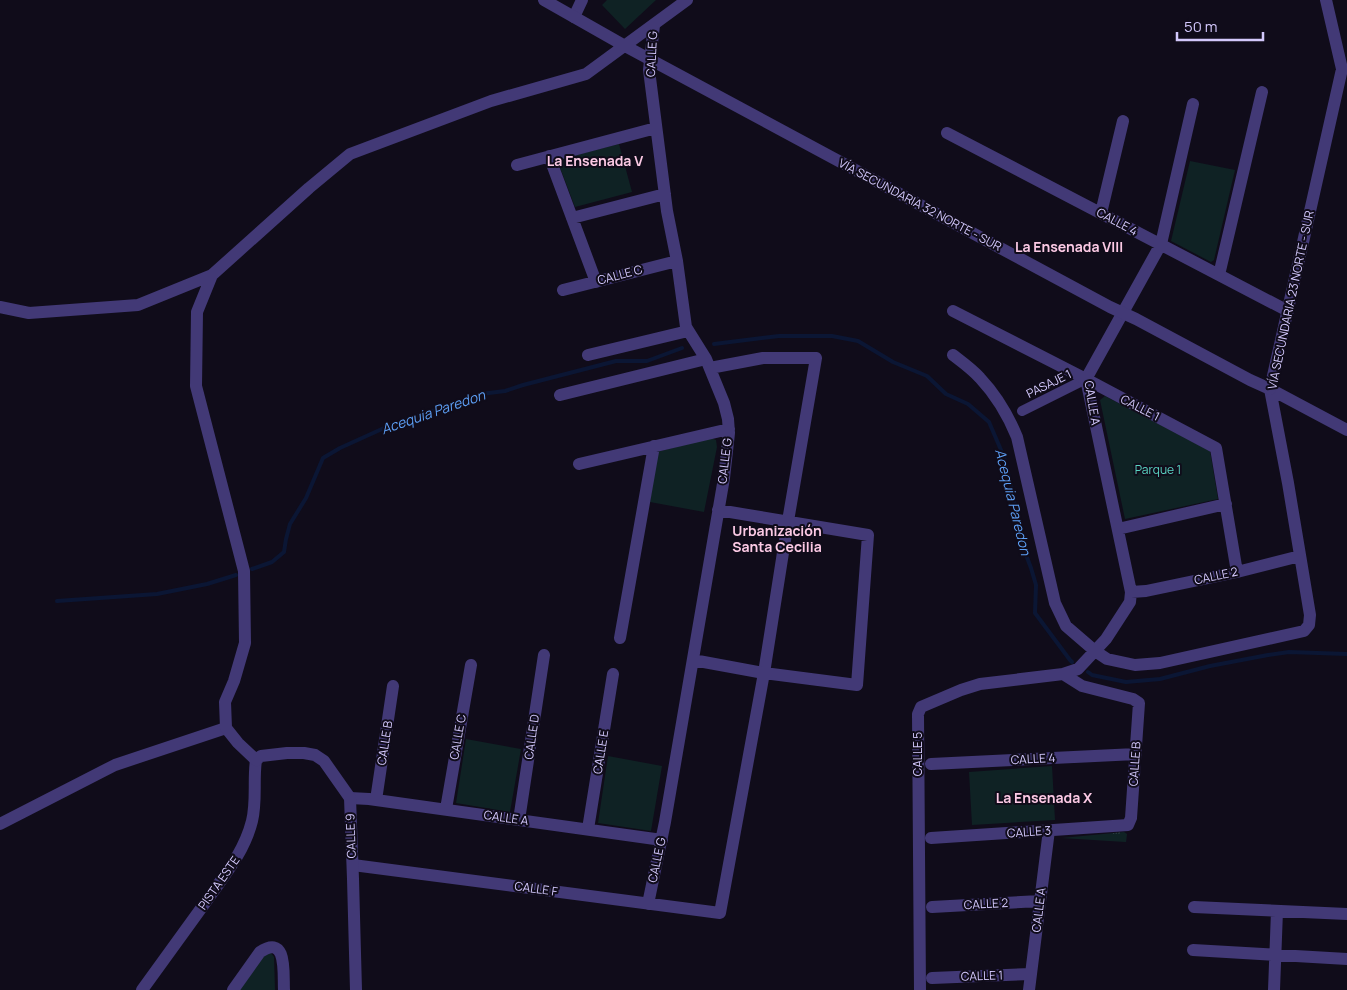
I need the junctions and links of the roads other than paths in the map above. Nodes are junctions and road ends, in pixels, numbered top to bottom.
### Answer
1 (544, 0) edge
2 (582, 0) edge
3 (1326, 0) edge
4 (679, 2) edge
5 (574, 17) junction
6 (654, 25) junction
7 (625, 46) junction
8 (650, 59) junction
9 (1262, 92) dead end
10 (1193, 104) dead end
11 (1123, 121) dead end
12 (656, 128) junction
13 (947, 133) dead end
14 (549, 156) junction
15 (517, 165) dead end
16 (665, 194) junction
17 (1101, 213) junction
18 (572, 218) junction
19 (1160, 244) junction
20 (677, 260) junction
21 (212, 275) junction
22 (1219, 275) junction
23 (596, 282) junction
24 (563, 290) dead end
25 (0, 307) edge
26 (953, 311) dead end
27 (1288, 311) junction
28 (1124, 313) junction
29 (688, 331) junction
30 (588, 355) dead end
31 (953, 355) dead end
32 (708, 364) junction
33 (1086, 379) junction
34 (1270, 389) junction
35 (560, 395) dead end
36 (1022, 411) dead end
37 (729, 429) junction
38 (1347, 430) edge
39 (654, 446) junction
40 (579, 464) dead end
41 (1226, 504) junction
42 (718, 510) junction
43 (788, 521) junction
44 (1118, 529) junction
45 (1300, 556) junction
46 (1237, 572) junction
47 (1131, 592) junction
48 (620, 638) dead end
49 (1096, 651) junction
50 (544, 655) dead end
51 (692, 660) junction
52 (471, 665) dead end
53 (764, 673) junction
54 (613, 674) dead end
55 (1062, 674) junction
56 (393, 686) dead end
57 (226, 728) junction
58 (1136, 754) junction
59 (256, 760) junction
60 (930, 764) dead end
61 (350, 798) junction
62 (376, 800) junction
63 (446, 810) junction
64 (519, 820) junction
65 (0, 824) edge
66 (1128, 825) joint
67 (588, 830) junction
68 (1049, 830) junction
69 (931, 838) dead end
70 (662, 840) junction
71 (352, 865) junction
72 (1040, 901) junction
73 (648, 904) junction
74 (932, 907) dead end
75 (1194, 907) dead end
76 (1277, 911) junction
77 (1347, 914) edge
78 (1193, 950) dead end
79 (1275, 955) junction
80 (1347, 959) edge
81 (1031, 974) junction
82 (932, 978) dead end
83 (142, 990) edge
84 (233, 990) edge
85 (284, 990) edge
86 (356, 990) edge
87 (920, 990) edge
88 (1029, 990) edge
89 (1274, 990) edge

1 - 5 street, VÍA SECUNDARIA 32 NORTE - SUR
2 - 5 street
3 - 27 street, VÍA SECUNDARIA 23 NORTE - SUR
4 - 6 street
5 - 7 street, VÍA SECUNDARIA 32 NORTE - SUR
6 - 7 street
6 - 8 street, CALLE G
7 - 8 street, VÍA SECUNDARIA 32 NORTE - SUR
7 - 21 street
8 - 12 street, CALLE G
8 - 28 street, VÍA SECUNDARIA 32 NORTE - SUR
9 - 22 street
10 - 19 street, CALLE A
11 - 17 street
12 - 14 street
12 - 16 street, CALLE G
13 - 17 street, CALLE 4
14 - 15 street
14 - 18 street
16 - 18 street
16 - 20 street, CALLE G
17 - 19 street, CALLE 4
18 - 23 street
19 - 22 street, CALLE 4
19 - 28 street, CALLE A
20 - 23 street, CALLE C
20 - 29 street, CALLE G
21 - 25 street
21 - 57 street
22 - 27 street, CALLE 4
23 - 24 street, CALLE C
26 - 33 street, CALLE 1
27 - 34 street, VÍA SECUNDARIA 23 NORTE - SUR
28 - 33 street, CALLE A
28 - 34 street, VÍA SECUNDARIA 32 NORTE - SUR
29 - 30 street
29 - 32 street, CALLE G
31 - 49 street
32 - 35 street
32 - 37 street, CALLE G
32 - 43 street
33 - 36 street, PASAJE 1
33 - 41 street, CALLE 1
33 - 44 street, CALLE A
34 - 38 street, VÍA SECUNDARIA 32 NORTE - SUR
34 - 45 street, VÍA SECUNDARIA 23 NORTE - SUR
37 - 39 street
37 - 42 street, CALLE G
39 - 40 street
39 - 48 street
41 - 44 street
41 - 46 street, CALLE 1
42 - 43 street
42 - 51 street, CALLE G
43 - 53 street
43 - 53 street
44 - 47 street, CALLE A
45 - 46 street, CALLE 2
45 - 49 street, VÍA SECUNDARIA 23 NORTE - SUR
46 - 47 street, CALLE 2
47 - 49 street
49 - 55 street, CALLE 5
50 - 64 street, CALLE D
51 - 53 street
51 - 70 street, CALLE G
52 - 63 street, CALLE C
53 - 73 street, CALLE F
54 - 67 street, CALLE E
55 - 58 street, CALLE B
55 - 87 street, CALLE 5
56 - 62 street, CALLE B
57 - 59 street
57 - 65 street
58 - 60 street, CALLE 4
58 - 66 street, CALLE B
59 - 61 street, CALLE 9
59 - 83 street, PISTA ESTE
61 - 62 street, CALLE A
61 - 71 street, CALLE 9
62 - 63 street, CALLE A
63 - 64 street, CALLE A
64 - 67 street, CALLE A
66 - 68 street, CALLE 3
67 - 70 street, CALLE A
68 - 69 street, CALLE 3
68 - 72 street, CALLE A
70 - 73 street, CALLE G
71 - 73 street, CALLE F
71 - 86 street, CALLE 9
72 - 74 street, CALLE 2
72 - 81 street, CALLE A
75 - 76 street
76 - 77 street
76 - 79 street
78 - 79 street
79 - 80 street
79 - 89 street
81 - 82 street, CALLE 1
81 - 88 street, CALLE A
84 - 85 street

